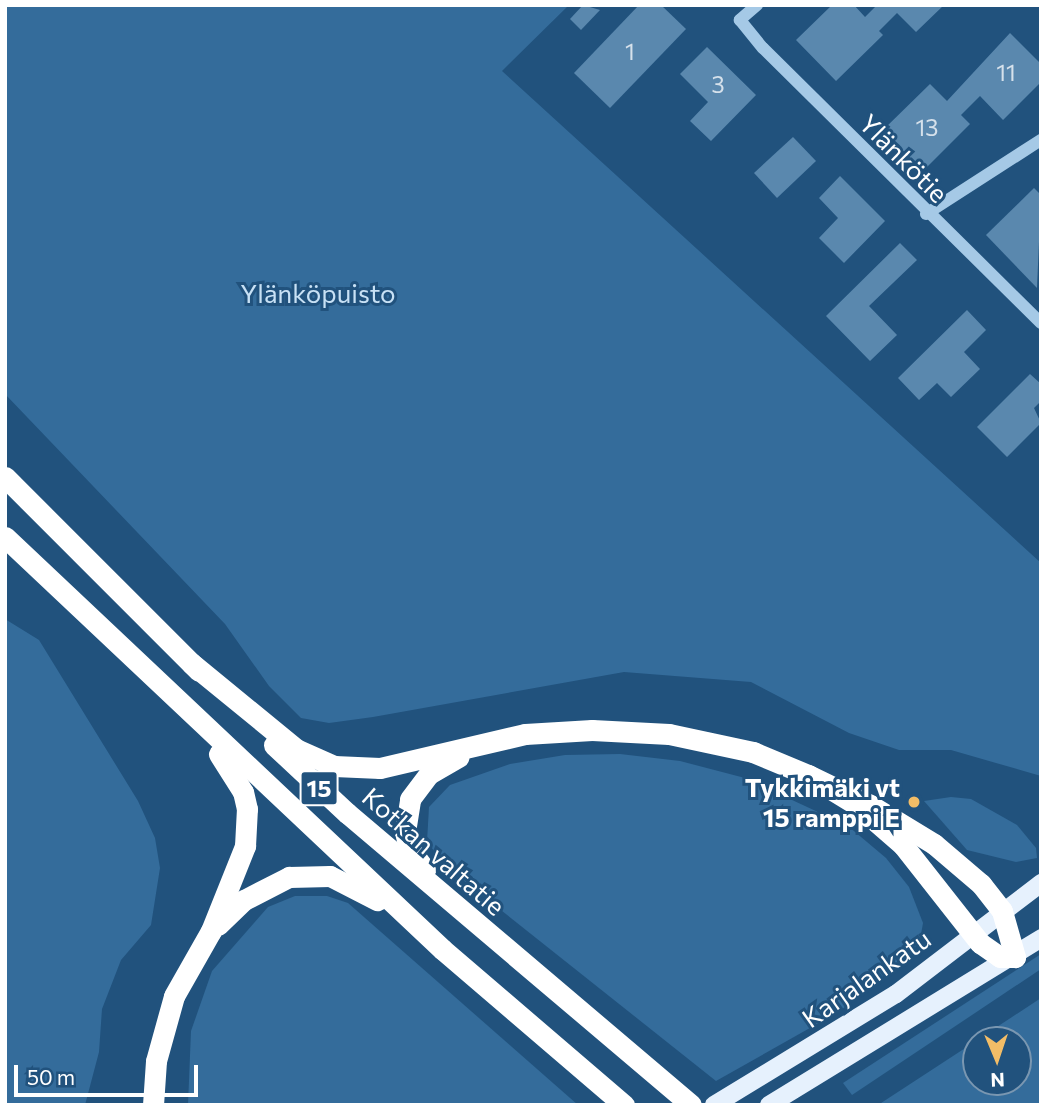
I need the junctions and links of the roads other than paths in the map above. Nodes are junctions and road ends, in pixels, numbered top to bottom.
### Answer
1 (757, 5) edge
2 (1041, 140) edge
3 (926, 214) junction
4 (1041, 323) edge
5 (5, 477) edge
6 (5, 537) edge
7 (191, 663) junction
8 (188, 714) junction
9 (485, 744) junction
10 (808, 775) junction
11 (1041, 883) edge
12 (455, 905) junction
13 (1002, 911) junction
14 (211, 931) junction
15 (973, 934) junction
16 (1041, 938) edge
17 (443, 949) junction
18 (1015, 957) junction
19 (153, 1105) edge
20 (624, 1105) edge
21 (691, 1105) edge
22 (714, 1105) edge
23 (769, 1105) edge

1 - 3 street, Ylänkötie
2 - 3 street
3 - 4 street, Ylänkötie
5 - 7 highway, Kotkan valtatie / 15
6 - 8 highway, 15
7 - 9 highway
7 - 12 highway, Kotkan valtatie / 15
8 - 14 highway
8 - 17 highway, 15
9 - 10 highway
9 - 12 highway
10 - 13 highway
10 - 15 highway
11 - 13 main road, Karjalankatu
12 - 21 highway, Kotkan valtatie / 15
13 - 15 main road, Karjalankatu
13 - 18 highway
14 - 17 highway
14 - 19 highway
15 - 18 highway
15 - 22 main road, Karjalankatu
16 - 18 main road, Karjalankatu
17 - 20 highway, 15
18 - 23 main road, Karjalankatu

